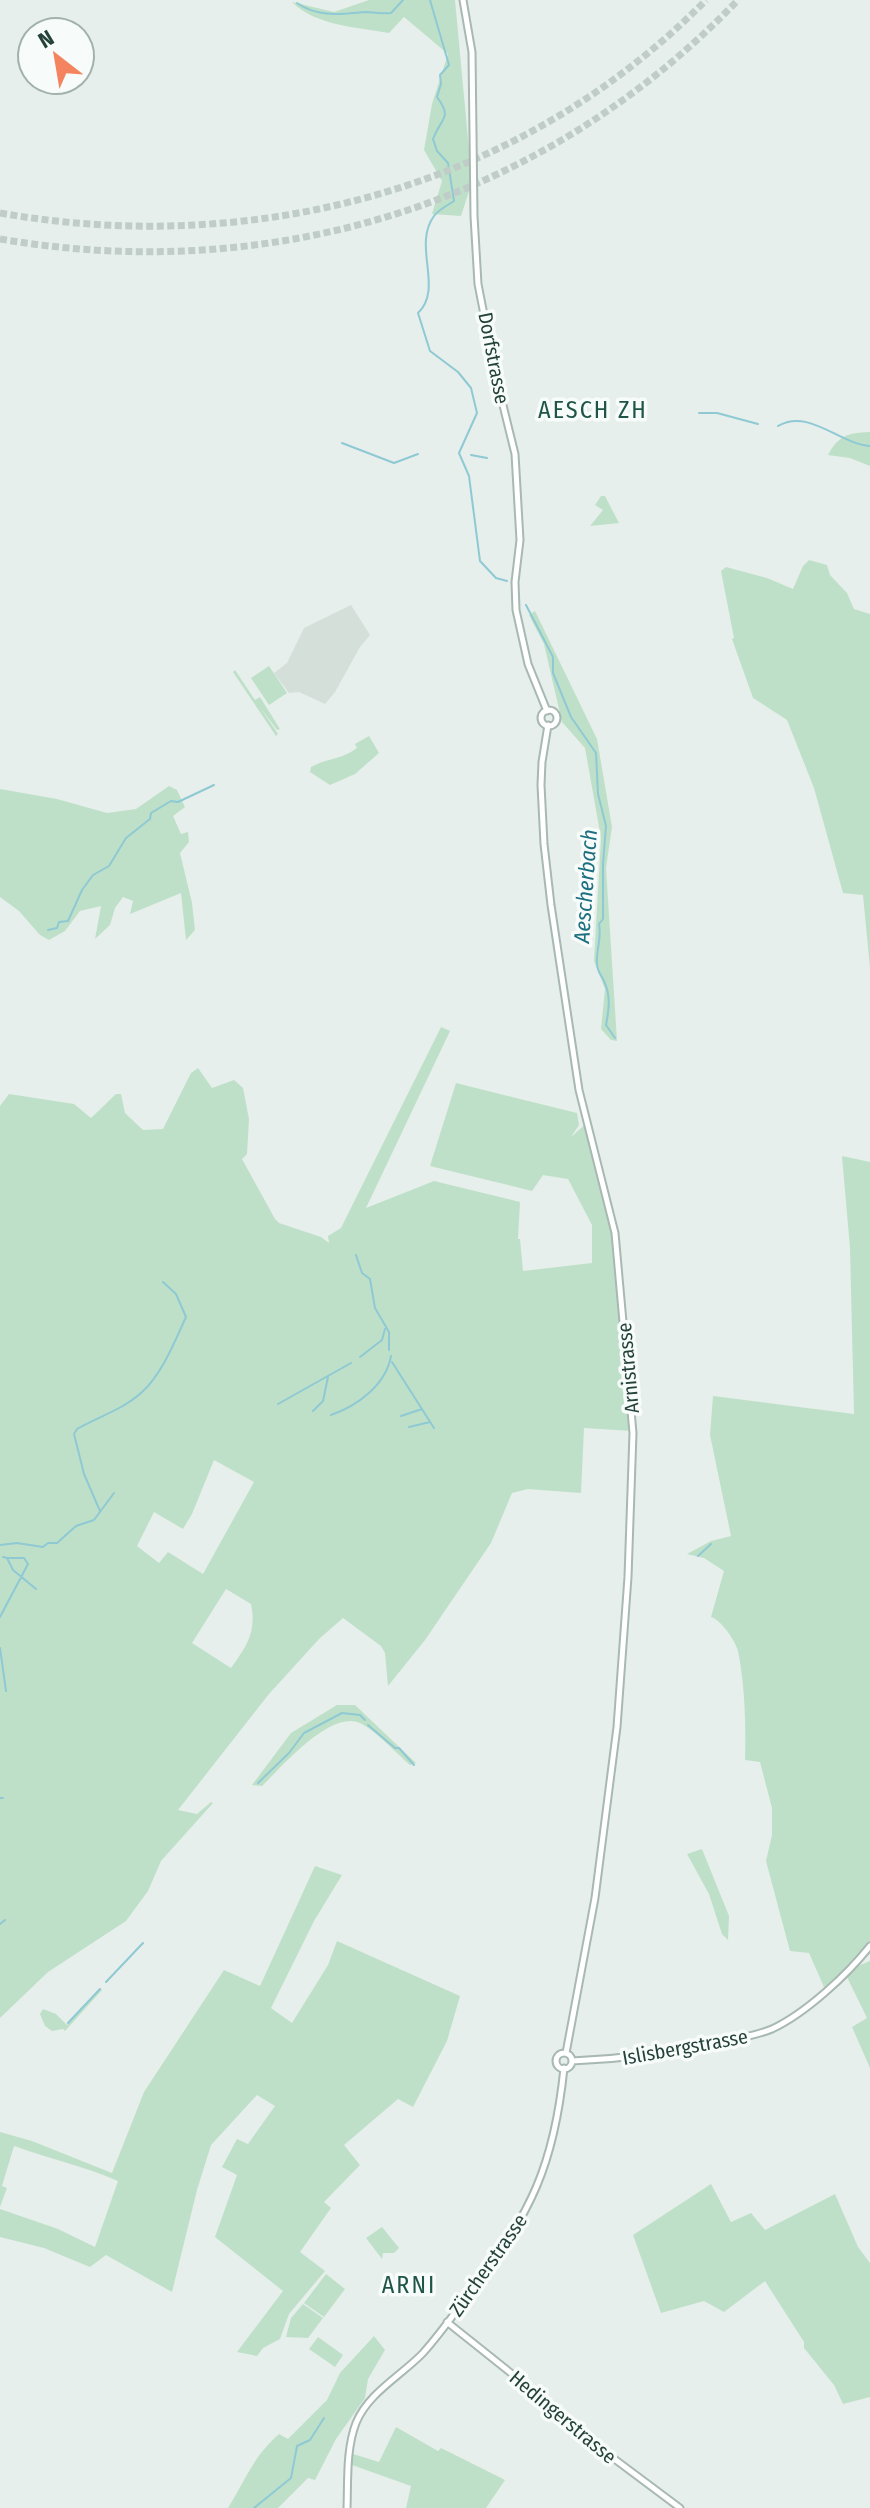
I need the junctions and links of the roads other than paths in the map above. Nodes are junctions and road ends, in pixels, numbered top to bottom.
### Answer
1 (463, 0) edge
2 (547, 711) junction
3 (548, 725) junction
4 (870, 1946) edge
5 (566, 2053) junction
6 (572, 2061) junction
7 (564, 2068) junction
8 (447, 2322) junction
9 (347, 2508) edge
10 (680, 2508) edge

1 - 2 street, Dorfstrasse
2 - 3 street
2 - 3 street
3 - 5 street, Arnistrasse
4 - 6 street, Islisbergstrasse
5 - 6 street
5 - 7 street
6 - 7 street
7 - 8 street, Zürcherstrasse
8 - 9 street, Zürcherstrasse
8 - 10 street, Hedingerstrasse

